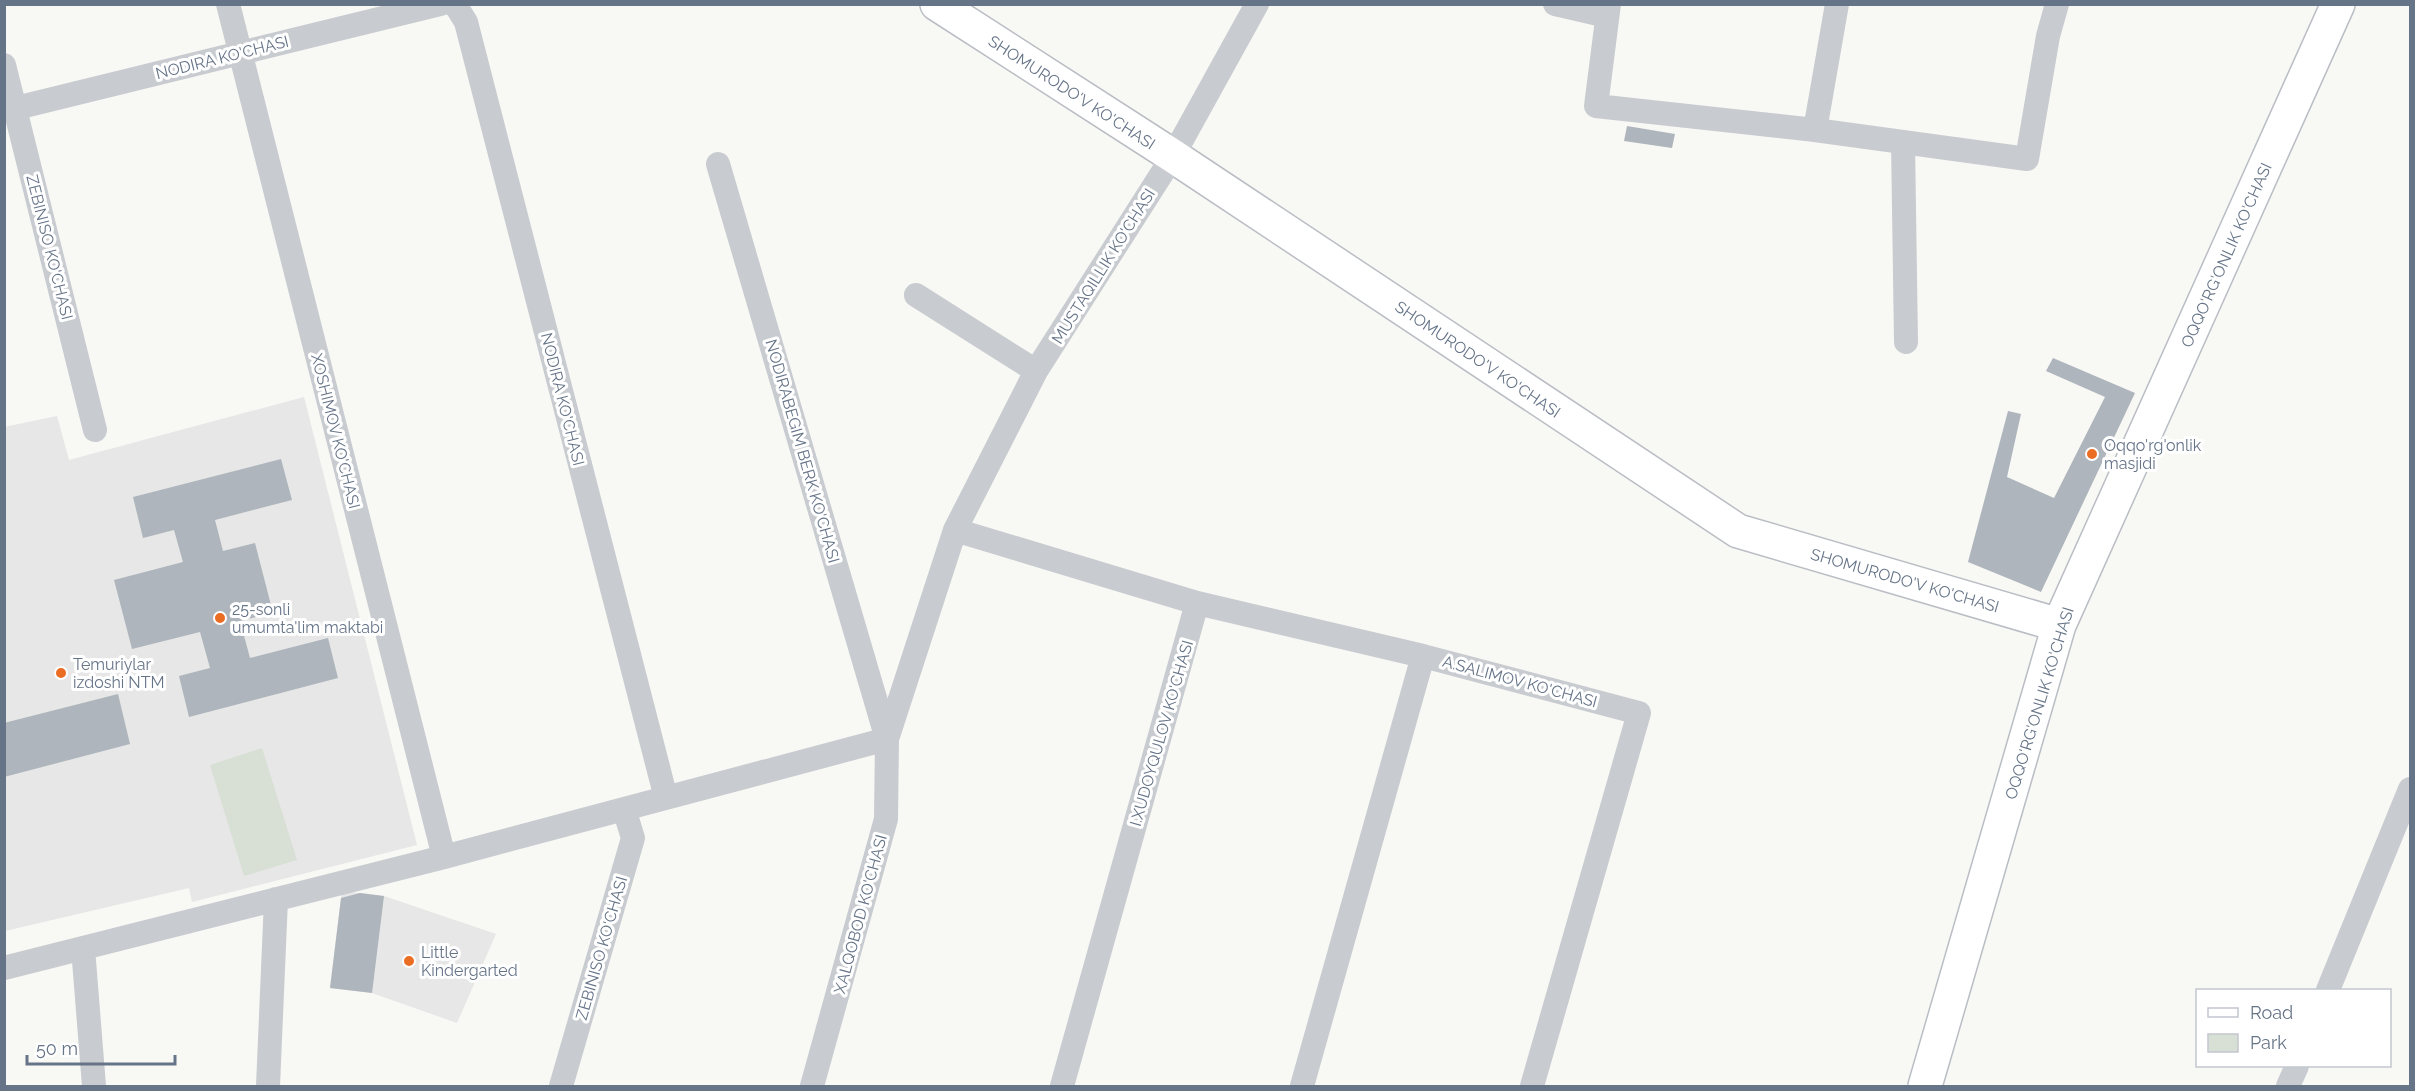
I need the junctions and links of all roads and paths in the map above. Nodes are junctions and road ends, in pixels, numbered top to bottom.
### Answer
1 (228, 4) edge
2 (440, 4) edge
3 (452, 4) edge
4 (937, 4) edge
5 (1257, 4) edge
6 (1555, 4) edge
7 (1837, 4) edge
8 (2057, 4) edge
9 (2338, 4) edge
10 (1608, 10) edge
11 (240, 52) junction
12 (4, 64) edge
13 (10, 110) edge
14 (1815, 130) junction
15 (1903, 142) junction
16 (1173, 156) junction
17 (718, 164) dead end
18 (916, 295) dead end
19 (1906, 342) dead end
20 (1036, 371) junction
21 (95, 430) dead end
22 (955, 530) junction
23 (1197, 603) junction
24 (2059, 625) junction
25 (1423, 656) junction
26 (887, 739) junction
27 (2410, 789) edge
28 (666, 798) junction
29 (624, 809) junction
30 (444, 857) junction
31 (276, 899) junction
32 (83, 948) junction
33 (4, 968) edge
34 (2328, 989) edge
35 (2296, 1067) edge
36 (94, 1086) edge
37 (268, 1086) edge
38 (561, 1086) edge
39 (812, 1086) edge
40 (1062, 1086) edge
41 (1302, 1086) edge
42 (1532, 1086) edge
43 (1925, 1086) edge
44 (2288, 1086) edge

1 - 11 street, XOSHIMOV KO'CHASI
2 - 11 street, NODIRA KO'CHASI
3 - 28 street, NODIRA KO'CHASI
4 - 16 street, SHOMURODO'V KO'CHASI
5 - 16 street, MUSTAQILLIK KO'CHASI
6 - 10 street
7 - 14 street
8 - 15 street
9 - 24 street, OQQO'RG'ONLIK KO'CHASI
10 - 14 street
11 - 13 street, NODIRA KO'CHASI
11 - 30 street, XOSHIMOV KO'CHASI
12 - 13 street, ZEBINISO KO'CHASI
13 - 21 street, ZEBINISO KO'CHASI
14 - 15 street
15 - 19 street
16 - 20 street, MUSTAQILLIK KO'CHASI
16 - 24 street, SHOMURODO'V KO'CHASI
17 - 26 street, NODIRABEGIM BERK KO'CHASI
18 - 20 street
20 - 22 street, MUSTAQILLIK KO'CHASI
22 - 23 street
22 - 26 street, MUSTAQILLIK KO'CHASI
23 - 25 street
23 - 40 street, I.XUDOYQULOV KO'CHASI
24 - 43 street, OQQO'RG'ONLIK KO'CHASI
25 - 41 street, A.SALIMOV KO'CHASI
25 - 42 street, A.SALIMOV KO'CHASI
26 - 28 street
26 - 39 street, XALQOBOD KO'CHASI
27 - 34 street
28 - 29 street
29 - 30 street
29 - 38 street, ZEBINISO KO'CHASI
30 - 31 street
31 - 32 street
31 - 37 street
32 - 33 street
32 - 36 street
35 - 44 street

